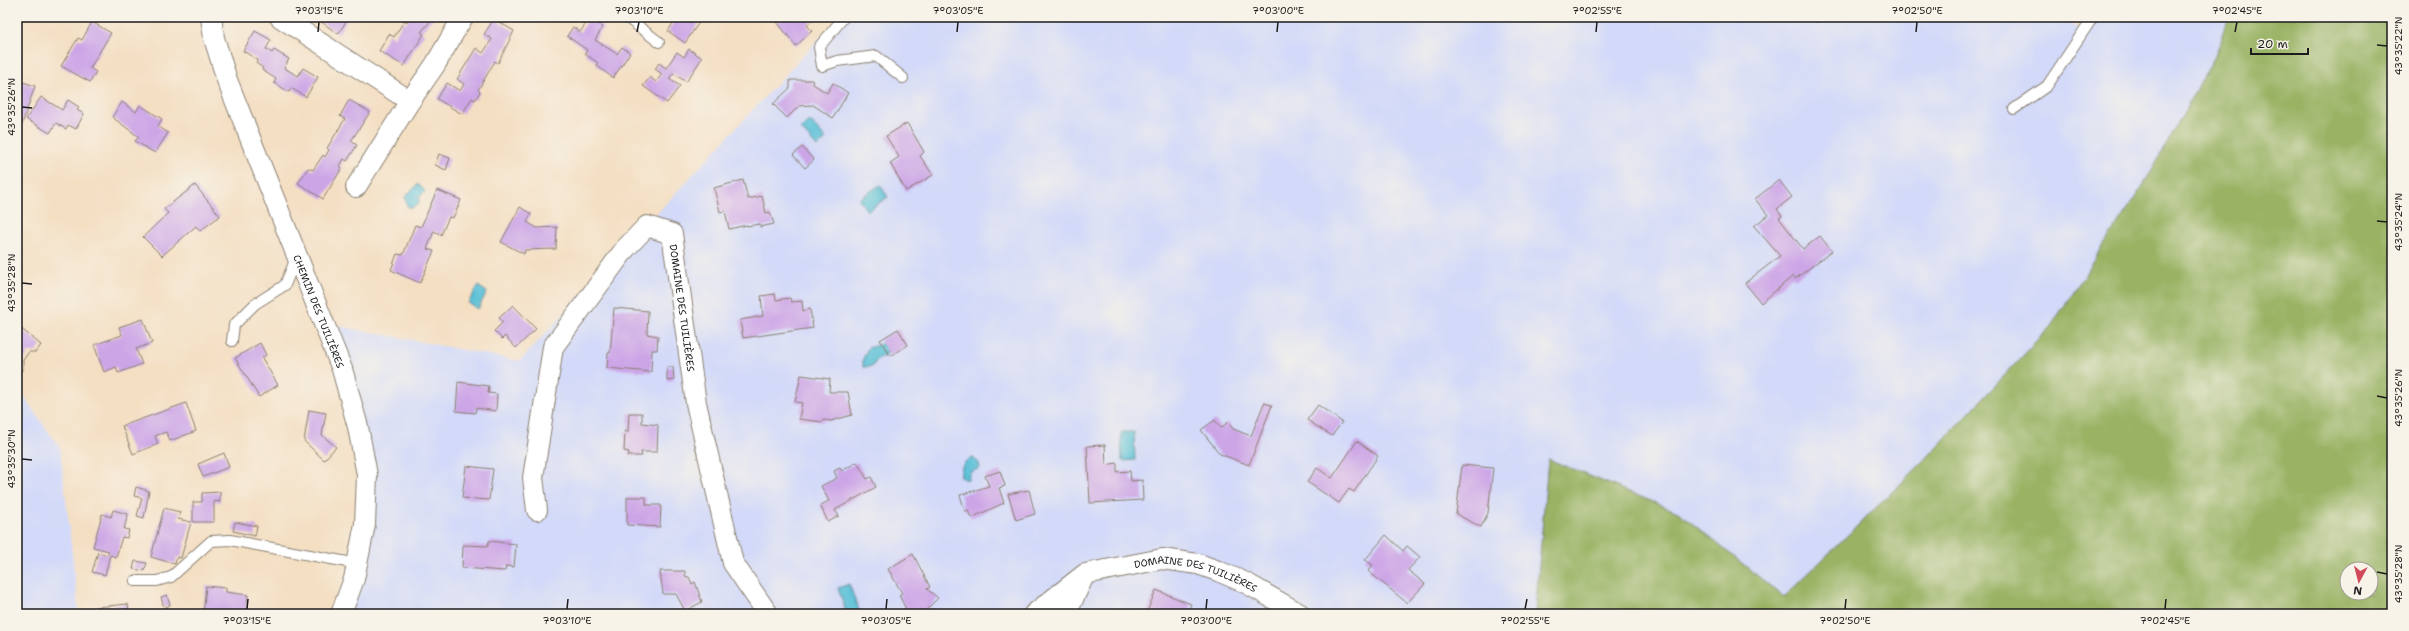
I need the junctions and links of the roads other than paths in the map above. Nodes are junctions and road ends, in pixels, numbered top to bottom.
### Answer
1 (211, 17) edge
2 (280, 17) edge
3 (463, 17) edge
4 (626, 17) edge
5 (844, 17) edge
6 (2093, 17) edge
7 (659, 42) dead end
8 (903, 78) dead end
9 (410, 101) junction
10 (2014, 108) dead end
11 (356, 187) dead end
12 (296, 258) junction
13 (232, 341) dead end
14 (537, 510) dead end
15 (358, 564) junction
16 (1085, 574) junction
17 (135, 581) dead end
18 (341, 614) edge
19 (768, 614) edge
20 (1034, 614) edge
21 (1066, 614) edge
22 (1300, 614) edge

1 - 12 street, CHEMIN DES TUILIÈRES
2 - 9 street
3 - 9 street
4 - 7 lane
5 - 8 lane
6 - 10 lane
9 - 11 street
12 - 13 lane
12 - 15 street, CHEMIN DES TUILIÈRES
14 - 19 street, DOMAINE DES TUILIÈRES
15 - 17 lane
15 - 18 street, CHEMIN DES TUILIÈRES
16 - 20 street, DOMAINE DES TUILIÈRES
16 - 21 street
16 - 22 street, DOMAINE DES TUILIÈRES

